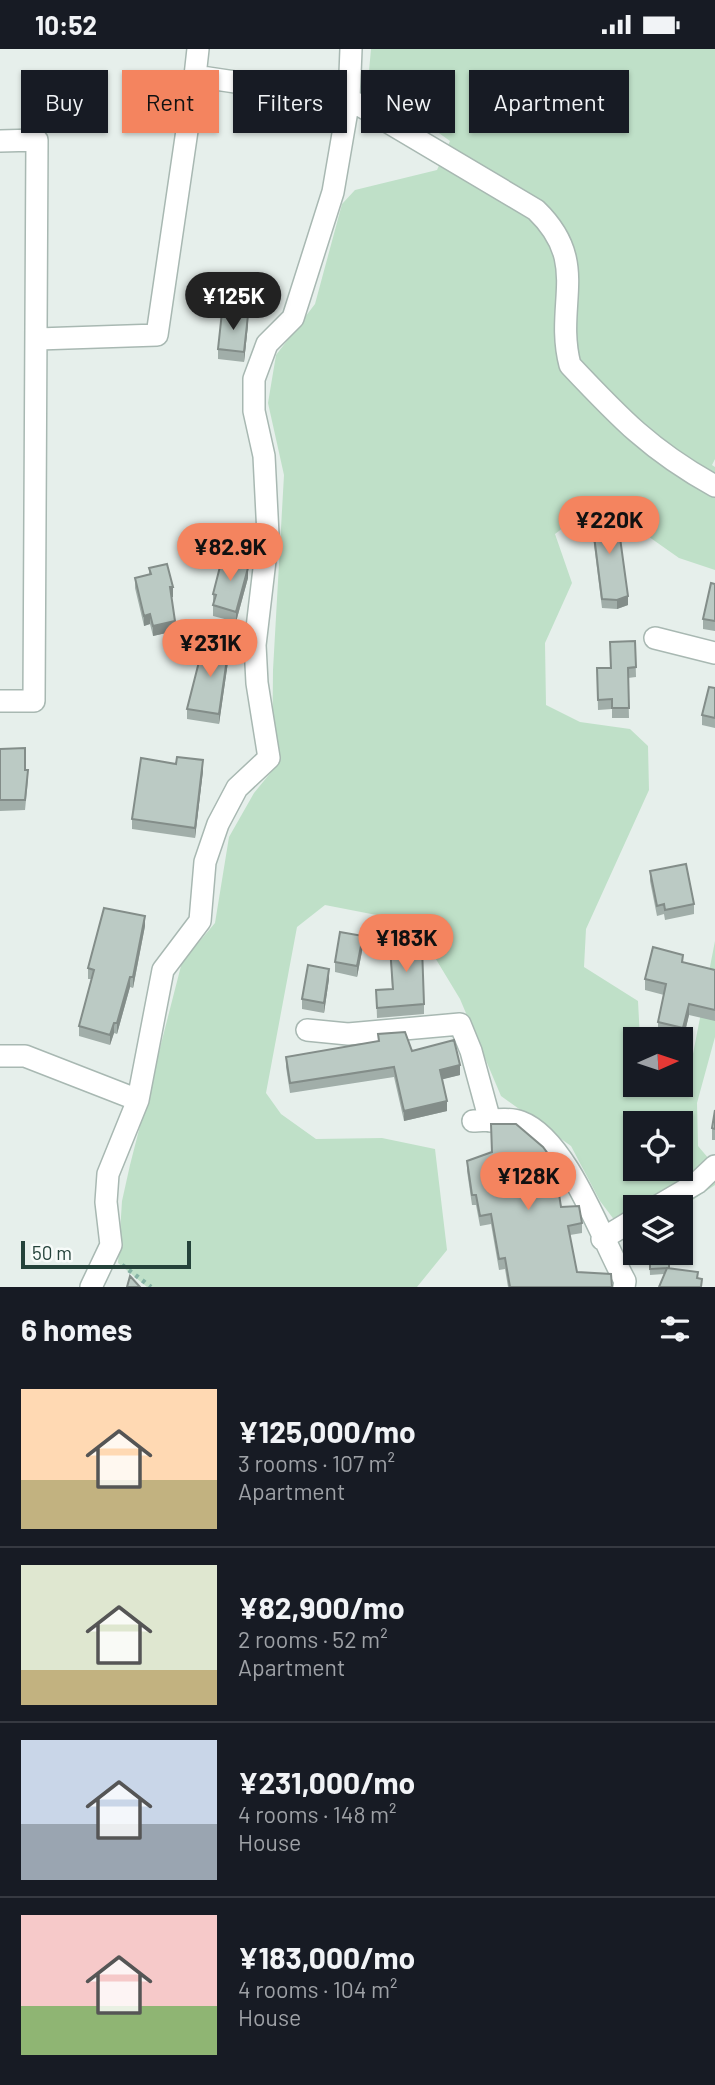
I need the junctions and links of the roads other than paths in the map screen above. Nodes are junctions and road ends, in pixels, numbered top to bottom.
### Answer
1 (198, 49) edge
2 (351, 49) edge
3 (196, 70) edge
4 (219, 80) edge
5 (349, 99) junction
6 (187, 133) edge
7 (0, 141) edge
8 (38, 339) junction
9 (715, 486) edge
10 (654, 638) dead end
11 (715, 653) edge
12 (0, 701) edge
13 (307, 1030) dead end
14 (0, 1056) edge
15 (138, 1100) junction
16 (715, 1166) edge
17 (676, 1195) edge
18 (623, 1227) edge
19 (602, 1239) junction
20 (91, 1287) edge
21 (624, 1287) edge

1 - 3 street
2 - 5 street
4 - 5 street
5 - 9 street
5 - 15 street
6 - 8 street
7 - 8 street
8 - 12 street
10 - 11 street
13 - 19 street
14 - 15 street
15 - 20 street
16 - 17 street
18 - 19 street
19 - 21 street

